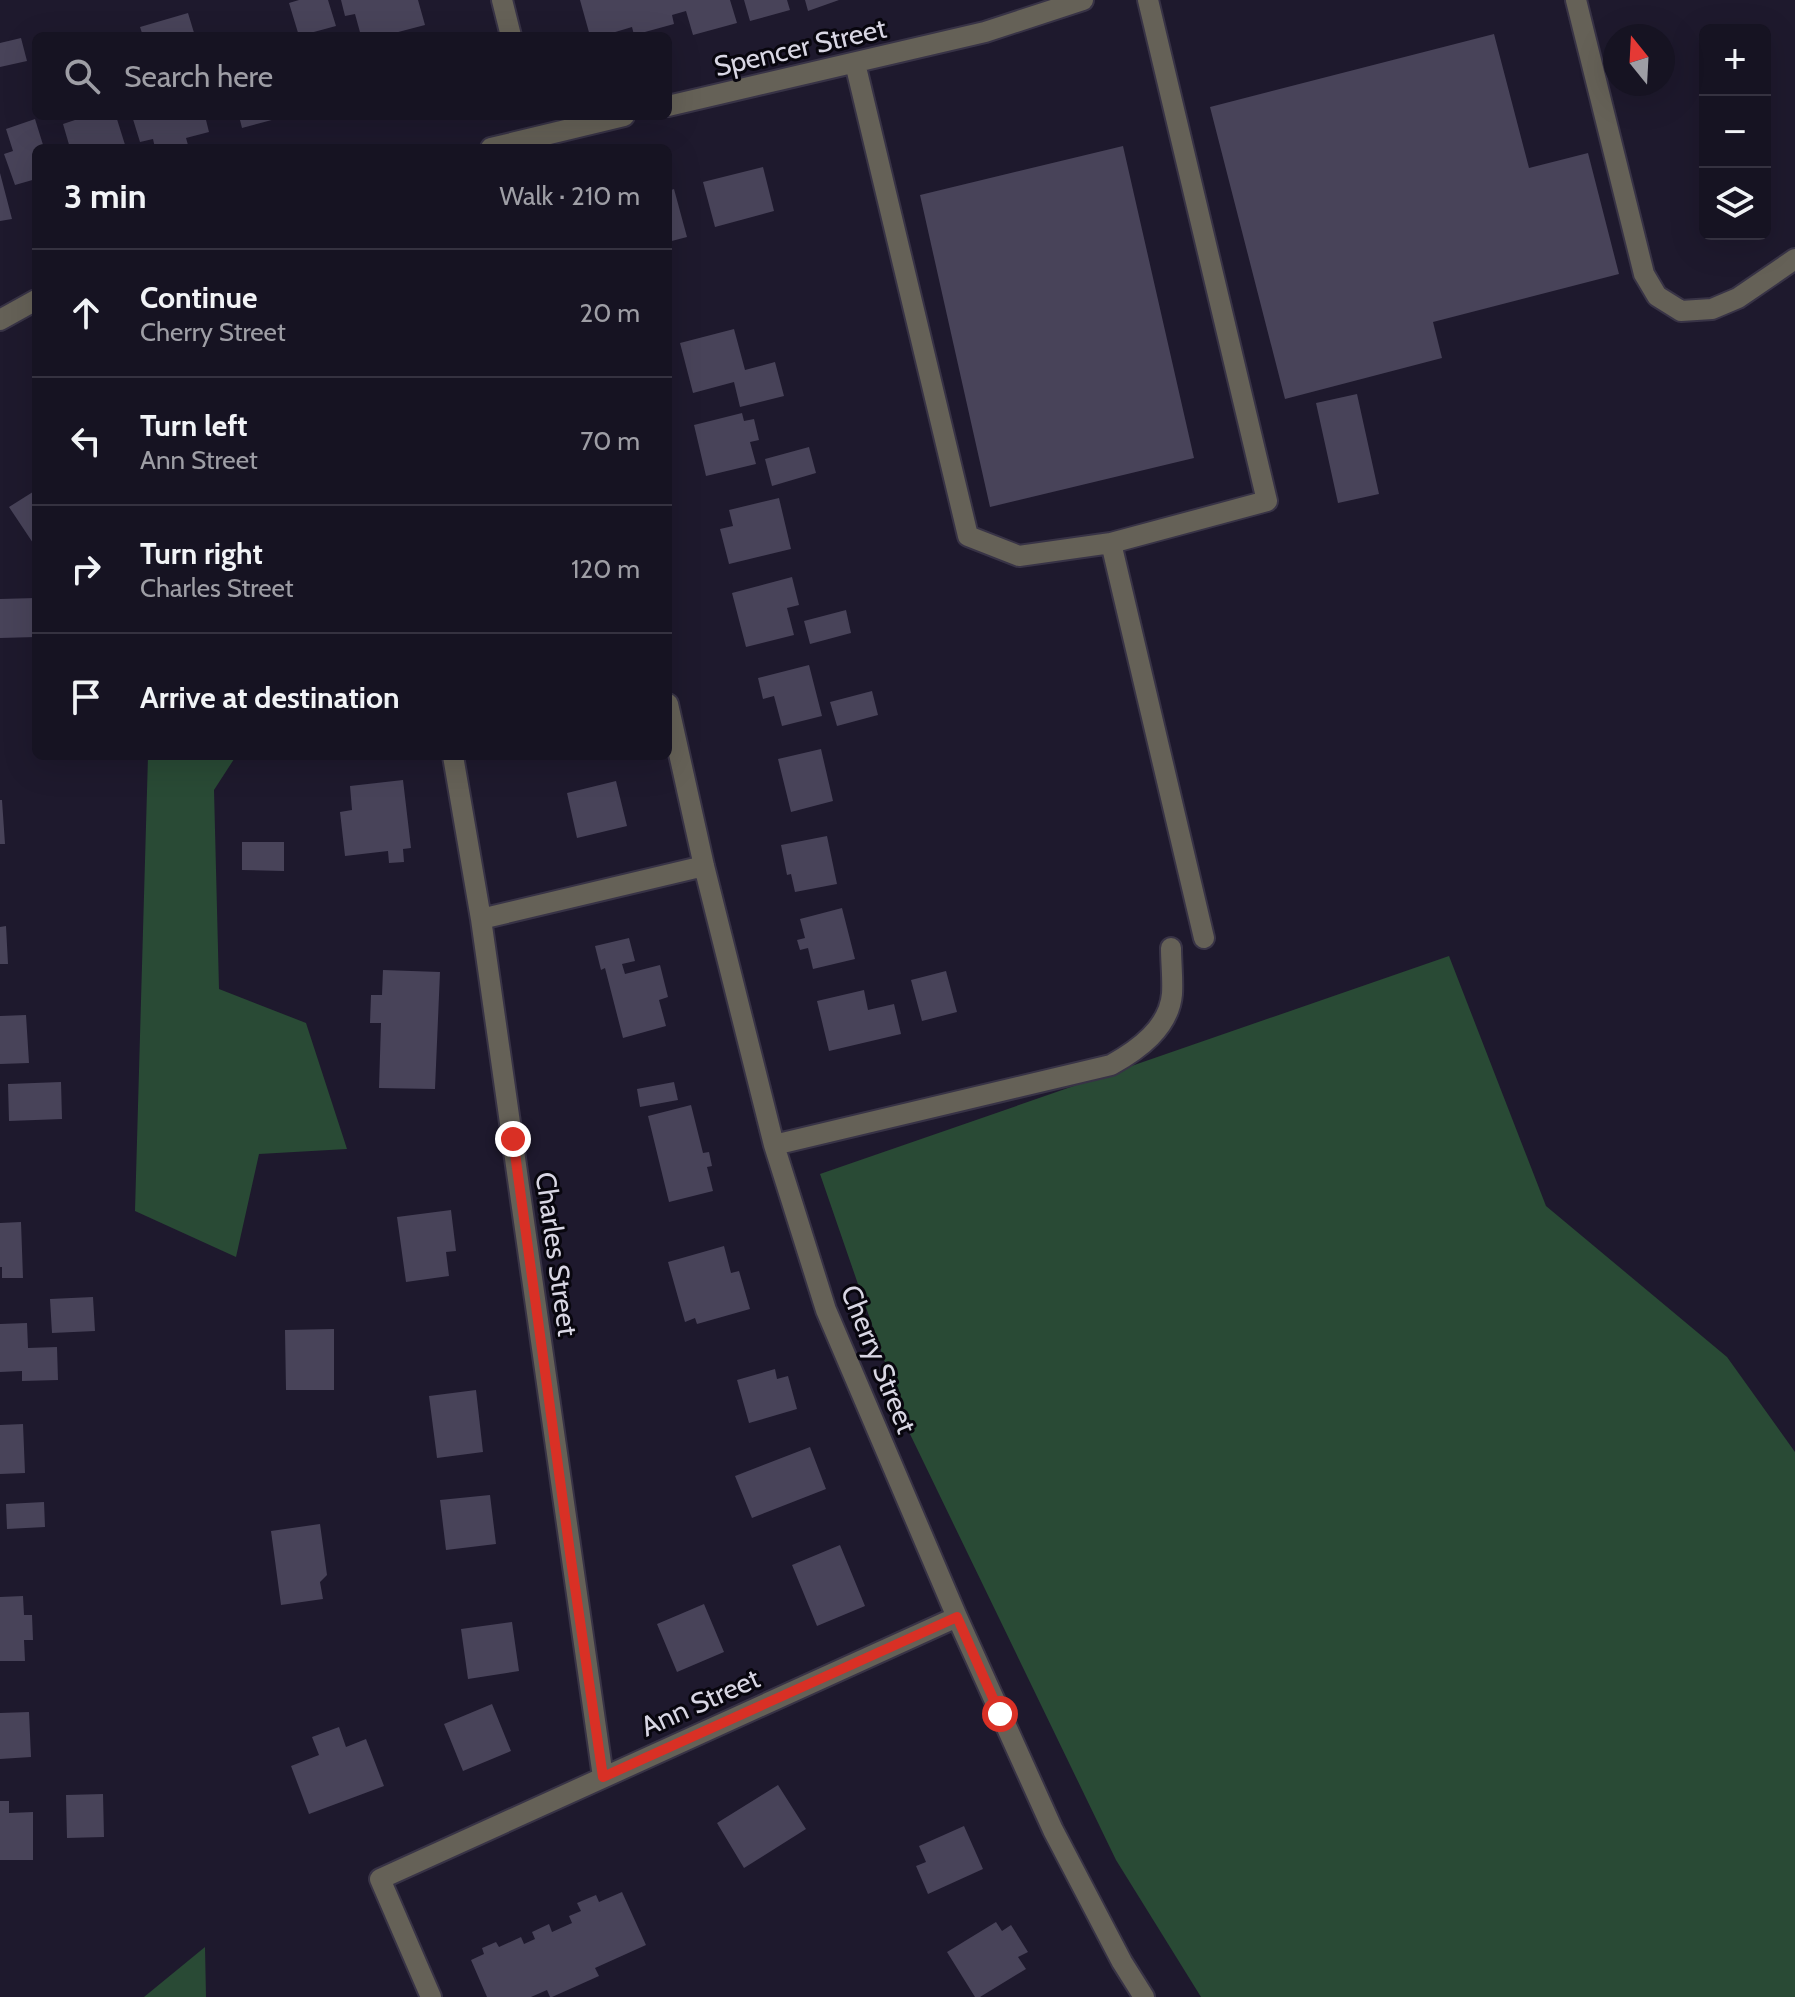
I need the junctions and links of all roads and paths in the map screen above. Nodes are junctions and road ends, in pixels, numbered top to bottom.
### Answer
1 (502, 0) edge
2 (1083, 0) edge
3 (1148, 0) edge
4 (1576, 0) edge
5 (510, 32) edge
6 (855, 63) junction
7 (672, 105) edge
8 (603, 120) edge
9 (536, 133) edge
10 (503, 144) edge
11 (1795, 259) edge
12 (32, 302) edge
13 (0, 320) edge
14 (1111, 543) junction
15 (672, 722) edge
16 (454, 760) edge
17 (704, 866) junction
18 (481, 919) junction
19 (1204, 938) dead end
20 (1171, 948) dead end
21 (774, 1145) junction
22 (957, 1617) junction
23 (603, 1777) junction
24 (431, 1997) edge
25 (1144, 1997) edge

1 - 5 street
2 - 6 street, Spencer Street
3 - 14 street
4 - 11 street
6 - 7 street, Spencer Street
6 - 14 street
8 - 9 street
9 - 10 street
12 - 13 street
14 - 19 street
15 - 17 street, Cherry Street
16 - 18 street, Charles Street
17 - 18 street
17 - 21 street, Cherry Street
18 - 23 street, Charles Street
20 - 21 street
21 - 22 street, Cherry Street
22 - 23 street, Ann Street
22 - 25 street, Cherry Street
23 - 24 street, Ann Street

